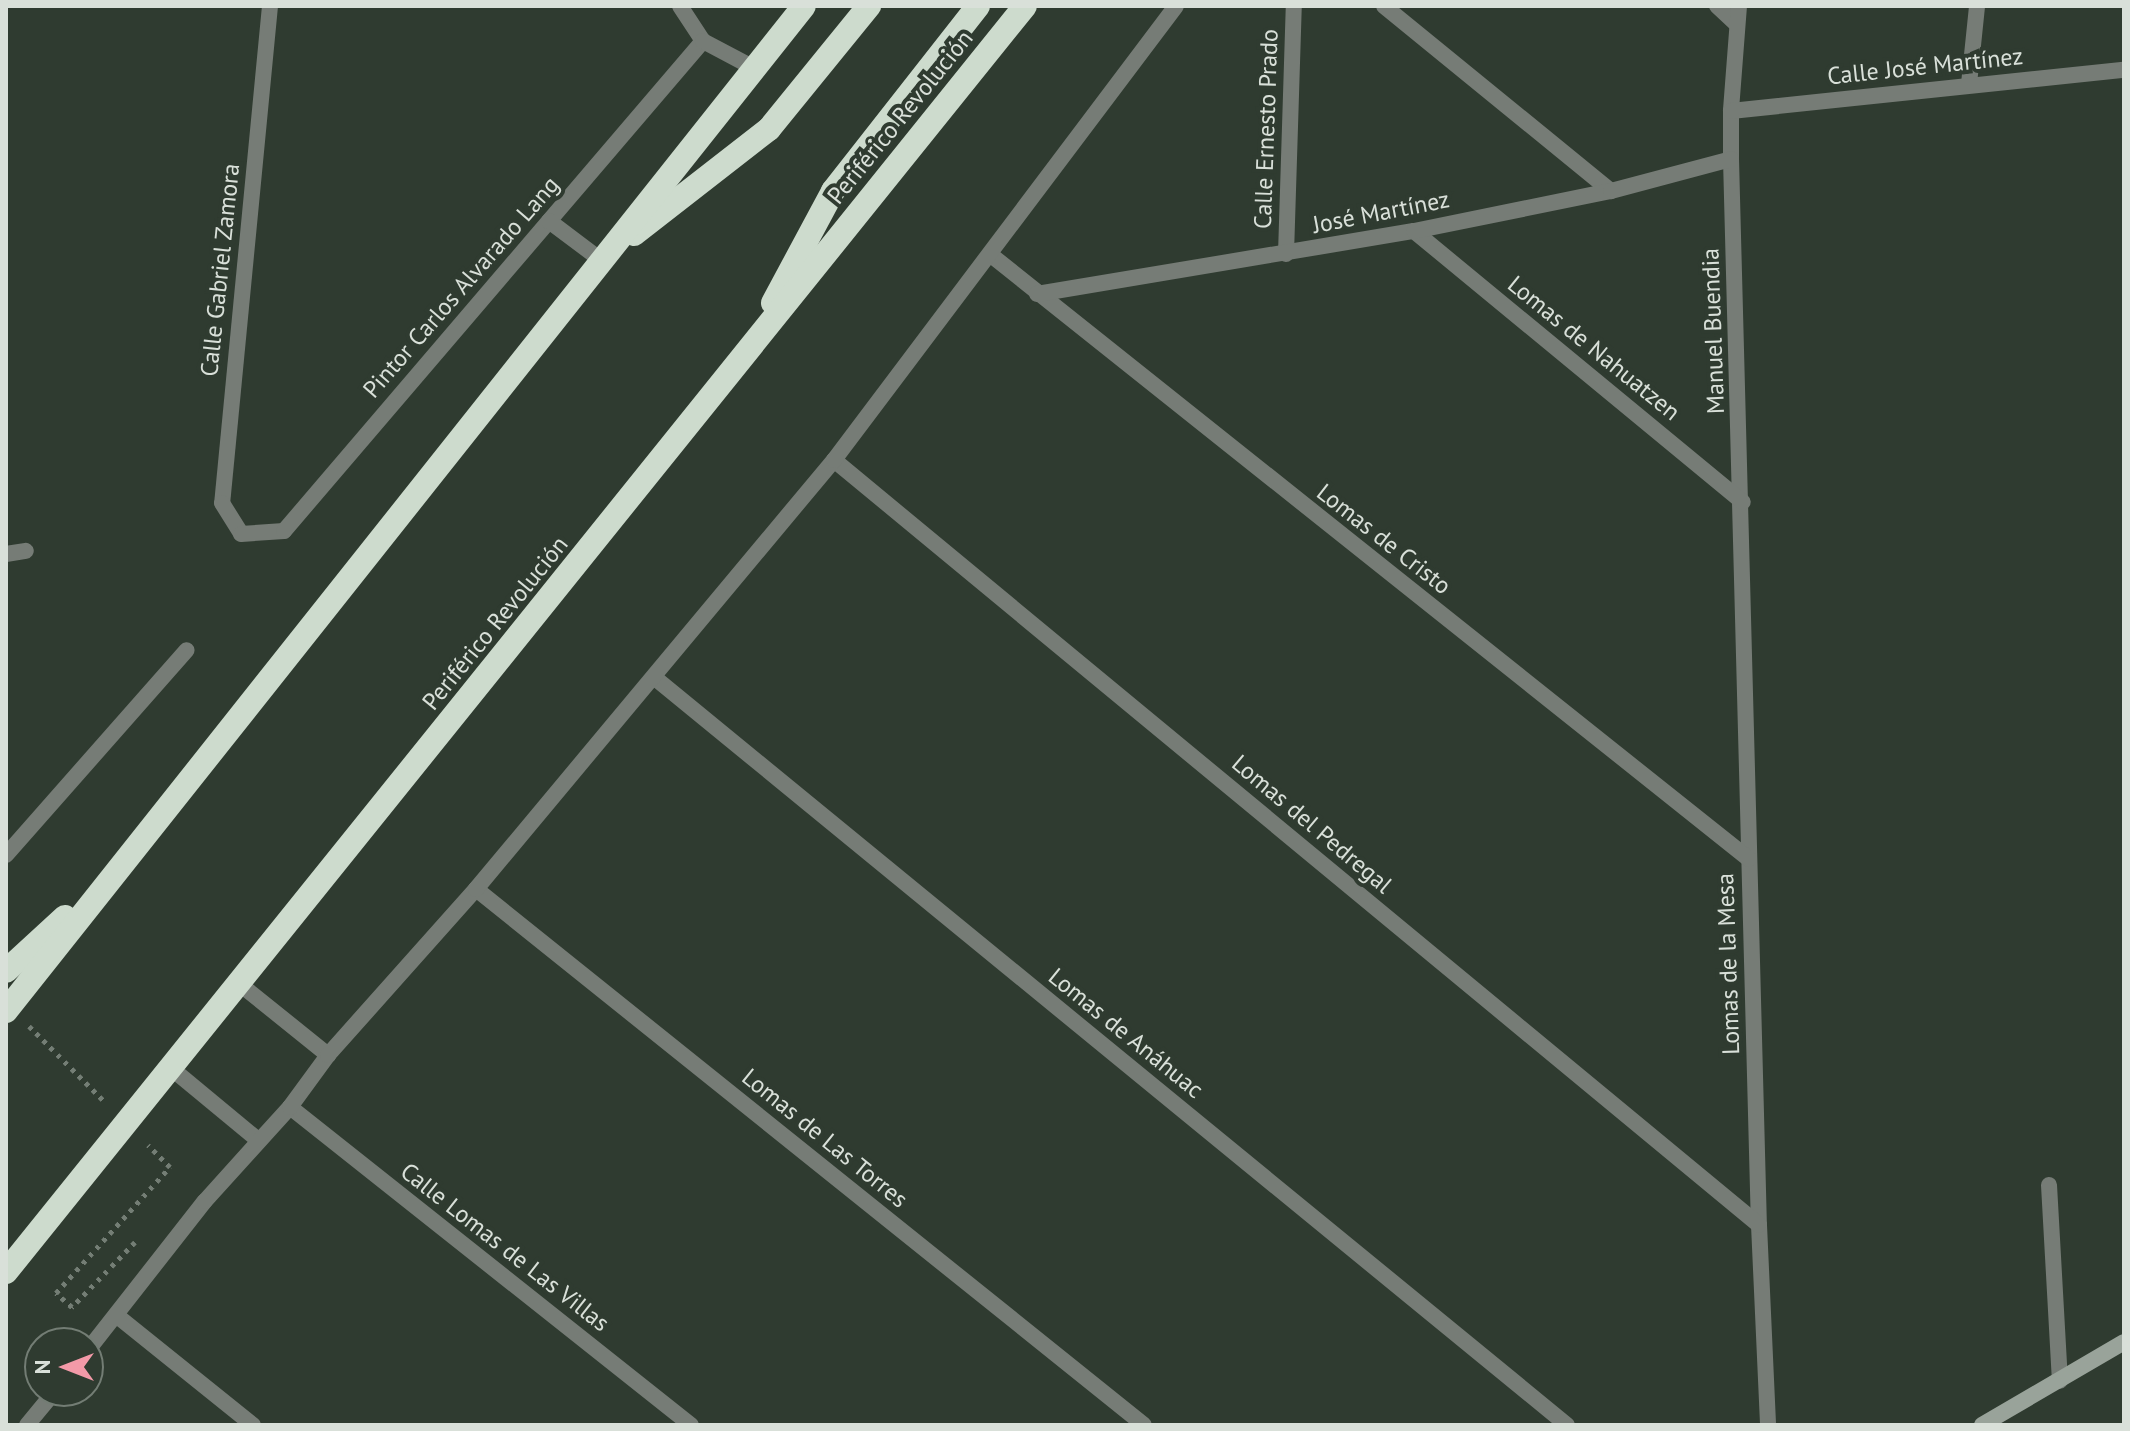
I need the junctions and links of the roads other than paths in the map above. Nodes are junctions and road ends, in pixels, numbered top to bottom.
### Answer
1 (270, 6) edge
2 (680, 6) edge
3 (804, 6) edge
4 (869, 6) edge
5 (978, 6) edge
6 (1025, 6) edge
7 (1176, 6) edge
8 (1294, 6) edge
9 (1384, 6) edge
10 (1717, 6) edge
11 (1739, 6) edge
12 (1977, 6) edge
13 (1736, 24) junction
14 (703, 41) junction
15 (754, 68) junction
16 (2124, 70) edge
17 (1969, 84) junction
18 (1731, 111) junction
19 (1731, 159) junction
20 (1611, 191) junction
21 (549, 221) junction
22 (1414, 231) junction
23 (1286, 254) junction
24 (991, 255) junction
25 (601, 260) junction
26 (1037, 294) junction
27 (746, 354) junction
28 (834, 460) junction
29 (1743, 502) junction
30 (241, 534) joint
31 (26, 551) dead end
32 (6, 554) edge
33 (187, 650) dead end
34 (655, 678) junction
35 (6, 855) edge
36 (1749, 859) junction
37 (117, 869) junction
38 (476, 889) junction
39 (6, 971) edge
40 (241, 985) junction
41 (6, 1011) edge
42 (328, 1055) junction
43 (171, 1068) junction
44 (290, 1107) junction
45 (258, 1140) junction
46 (2049, 1185) dead end
47 (1759, 1225) junction
48 (6, 1272) edge
49 (116, 1315) junction
50 (104, 1330) edge
51 (2124, 1342) edge
52 (2060, 1381) junction
53 (42, 1407) edge
54 (1984, 1424) edge
55 (27, 1425) edge
56 (253, 1425) edge
57 (691, 1425) edge
58 (1144, 1425) edge
59 (1567, 1425) edge
60 (1768, 1425) edge

1 - 30 street, Calle Gabriel Zamora
2 - 14 street
3 - 15 highway
4 - 25 highway
5 - 27 highway
6 - 27 highway, Periférico Revolución
7 - 24 street
8 - 23 street, Calle Ernesto Prado
9 - 20 street
10 - 13 street
11 - 13 street, Manuel Buendia
12 - 17 street
13 - 18 street, Manuel Buendia
14 - 15 street
14 - 21 street, Pintor Carlos Alvarado Lang
15 - 25 highway
16 - 17 street, Calle José Martínez
17 - 18 street, Calle José Martínez
18 - 19 street, Manuel Buendia
19 - 20 street, José Martínez
19 - 29 street, Manuel Buendia
20 - 22 street, José Martínez
21 - 25 street
21 - 30 street, Pintor Carlos Alvarado Lang
22 - 23 street, José Martínez
22 - 29 street, Lomas de Nahuatzen
23 - 26 street, José Martínez
24 - 26 street, Lomas de Cristo
24 - 28 street
25 - 37 highway
26 - 36 street, Lomas de Cristo
27 - 40 highway, Periférico Revolución
28 - 34 street
28 - 47 street, Lomas del Pedregal
29 - 36 street, Lomas de la Mesa
31 - 32 street
33 - 35 street
34 - 38 street
34 - 59 street, Lomas de Anáhuac
36 - 47 street, Lomas de la Mesa
37 - 39 highway
37 - 41 highway
38 - 42 street
38 - 58 street, Lomas de Las Torres
40 - 42 street
40 - 43 highway, Periférico Revolución
42 - 44 street
43 - 45 street
43 - 48 highway, Periférico Revolución
44 - 45 street
44 - 57 street, Calle Lomas de Las Villas
45 - 49 street
46 - 52 street
47 - 60 street, Lomas de la Mesa
49 - 50 street
49 - 56 street
51 - 52 street
52 - 54 street
53 - 55 street

